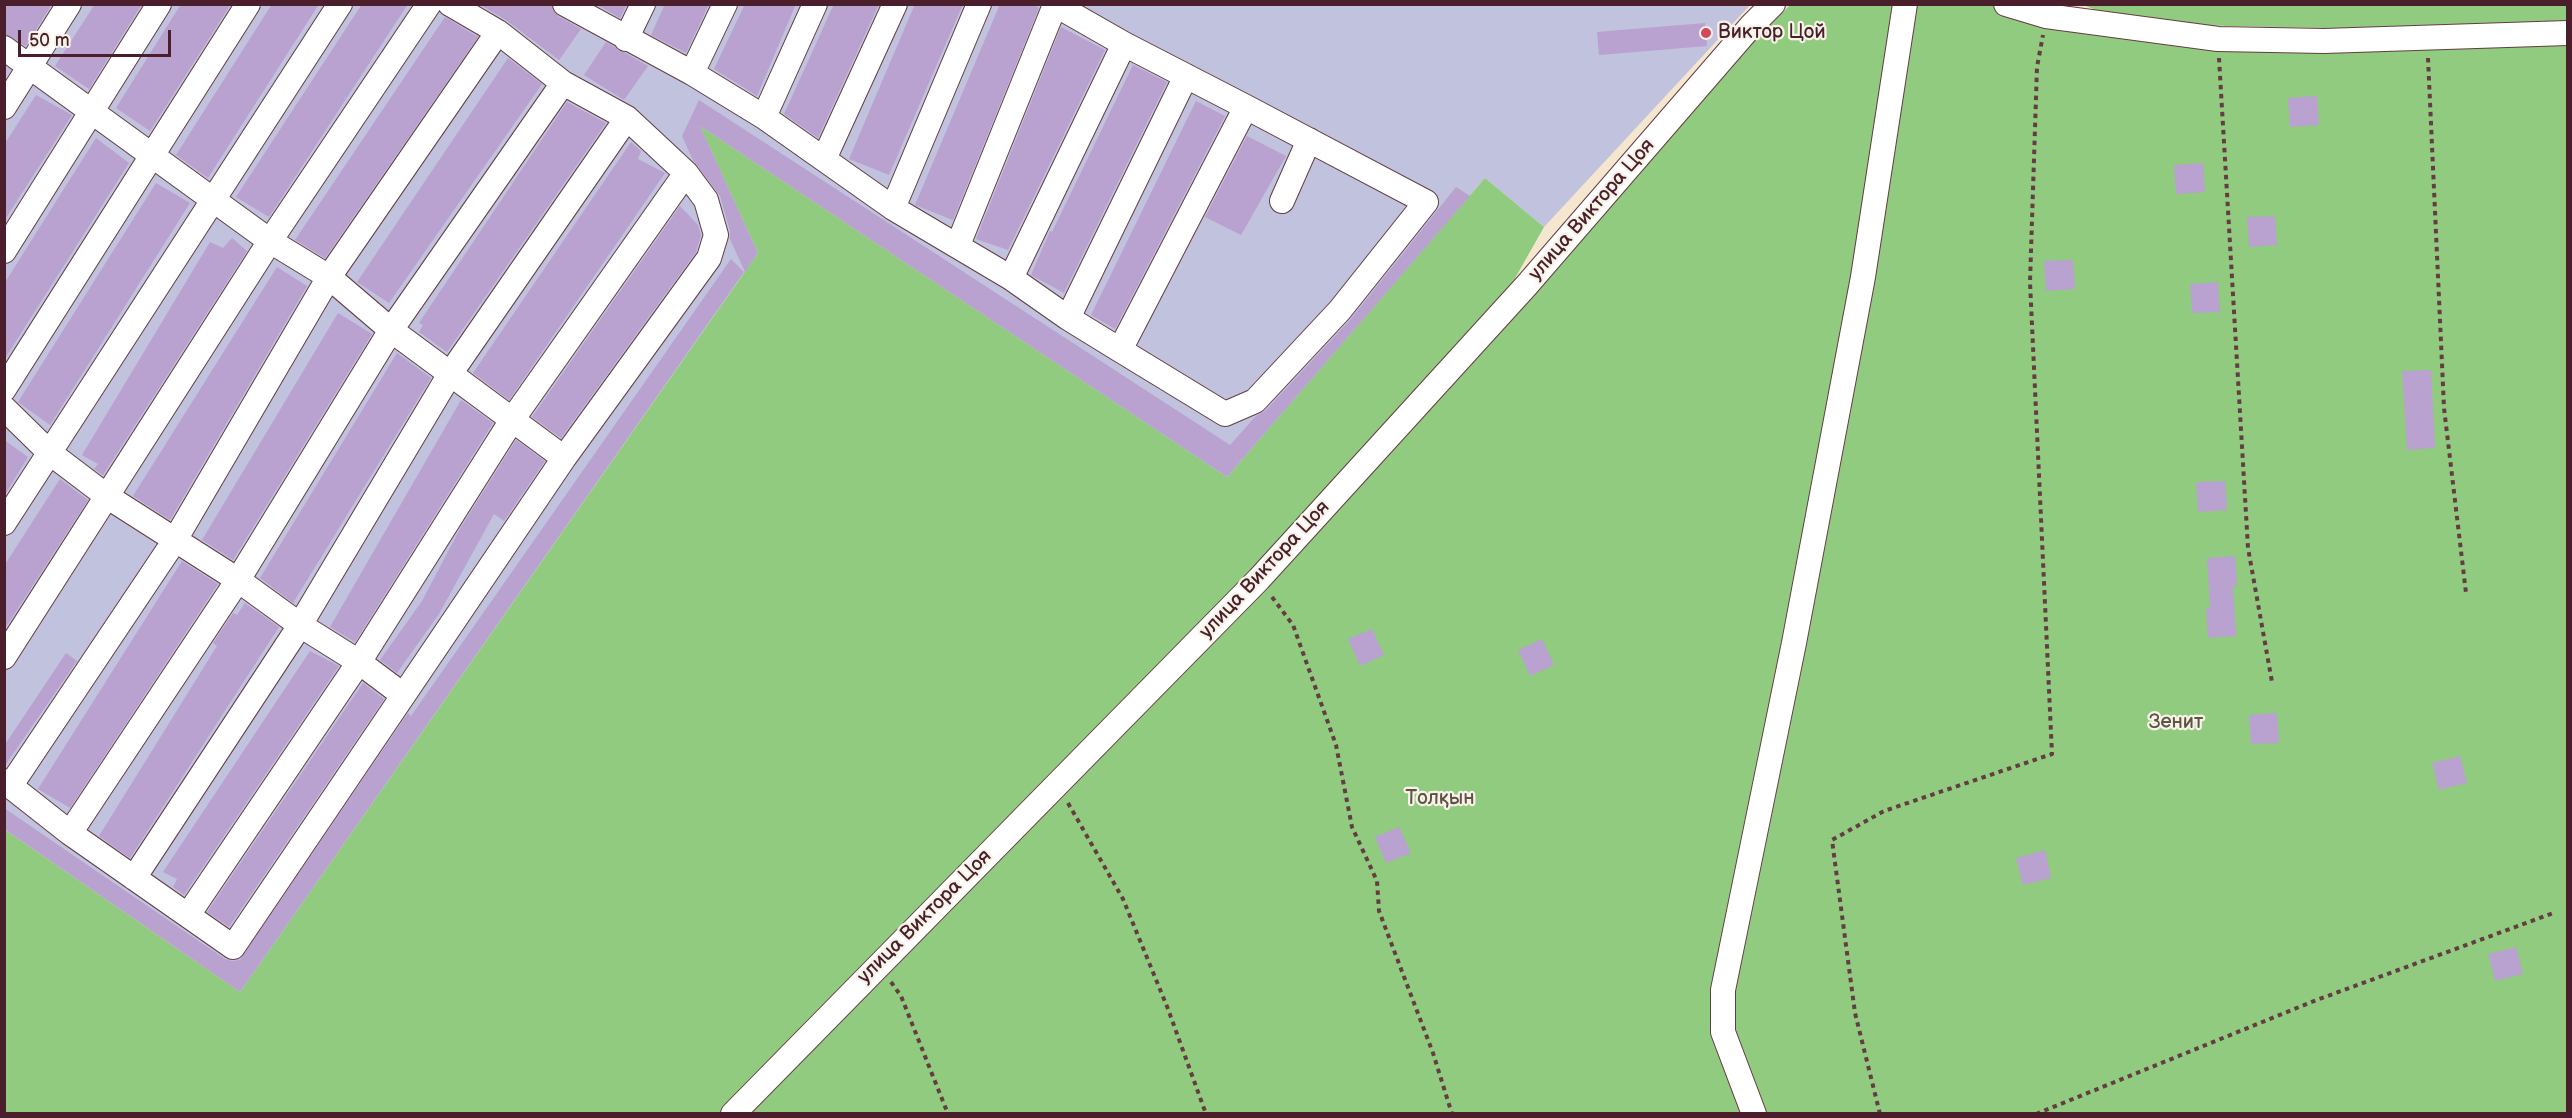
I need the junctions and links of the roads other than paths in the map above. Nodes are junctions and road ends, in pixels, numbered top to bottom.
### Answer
1 (69, 4) edge
2 (159, 4) edge
3 (248, 4) edge
4 (340, 4) edge
5 (429, 4) edge
6 (450, 4) edge
7 (565, 4) edge
8 (643, 4) edge
9 (725, 4) edge
10 (815, 4) edge
11 (895, 4) edge
12 (979, 4) edge
13 (1773, 4) edge
14 (1905, 4) edge
15 (2006, 4) edge
16 (1055, 5) edge
17 (498, 32) junction
18 (2568, 33) edge
19 (626, 39) junction
20 (1124, 44) junction
21 (4, 48) edge
22 (30, 66) junction
23 (692, 73) junction
24 (1186, 76) junction
25 (563, 83) junction
26 (4, 107) edge
27 (1246, 107) junction
28 (92, 110) junction
29 (764, 117) junction
30 (627, 118) junction
31 (1309, 140) junction
32 (152, 154) junction
33 (824, 159) junction
34 (686, 173) junction
35 (213, 199) junction
36 (1282, 201) dead end
37 (893, 208) junction
38 (270, 241) junction
39 (958, 245) junction
40 (4, 251) edge
41 (329, 277) junction
42 (1011, 278) junction
43 (1068, 318) junction
44 (391, 330) junction
45 (1120, 350) junction
46 (450, 374) junction
47 (4, 389) edge
48 (4, 408) edge
49 (512, 420) junction
50 (50, 453) junction
51 (564, 458) junction
52 (108, 497) junction
53 (4, 522) edge
54 (175, 540) junction
55 (238, 580) junction
56 (300, 625) junction
57 (4, 657) edge
58 (359, 662) junction
59 (403, 695) junction
60 (8, 783) edge
61 (70, 833) junction
62 (134, 878) junction
63 (188, 915) junction
64 (733, 1113) edge
65 (1754, 1113) edge

1 - 22 street
2 - 28 street
3 - 32 street
4 - 35 street
5 - 38 street
6 - 17 street
7 - 19 street
8 - 19 street
9 - 23 street
10 - 29 street
11 - 33 street
12 - 37 street
13 - 64 street, улица Виктора Цоя
14 - 65 street
15 - 18 street
16 - 20 street
16 - 39 street
17 - 25 street
17 - 41 street
19 - 23 street
20 - 24 street
20 - 42 street
21 - 22 street
22 - 26 street
22 - 28 street
23 - 29 street
24 - 27 street
24 - 43 street
25 - 30 street
25 - 44 street
27 - 31 street
27 - 45 street
28 - 32 street
28 - 40 street
29 - 33 street
30 - 34 street
30 - 46 street
31 - 36 street
31 - 45 street
32 - 35 street
32 - 47 street
33 - 37 street
34 - 49 street
34 - 51 street
35 - 38 street
35 - 50 street
37 - 39 street
38 - 41 street
38 - 52 street
39 - 42 street
41 - 44 street
41 - 54 street
42 - 43 street
43 - 45 street
44 - 46 street
44 - 55 street
46 - 49 street
46 - 56 street
48 - 50 street
49 - 51 street
49 - 58 street
50 - 52 street
50 - 53 street
51 - 59 street
52 - 54 street
52 - 57 street
54 - 55 street
54 - 60 street
55 - 56 street
55 - 61 street
56 - 58 street
56 - 62 street
58 - 59 street
58 - 63 street
59 - 63 street
60 - 61 street
61 - 62 street
62 - 63 street

